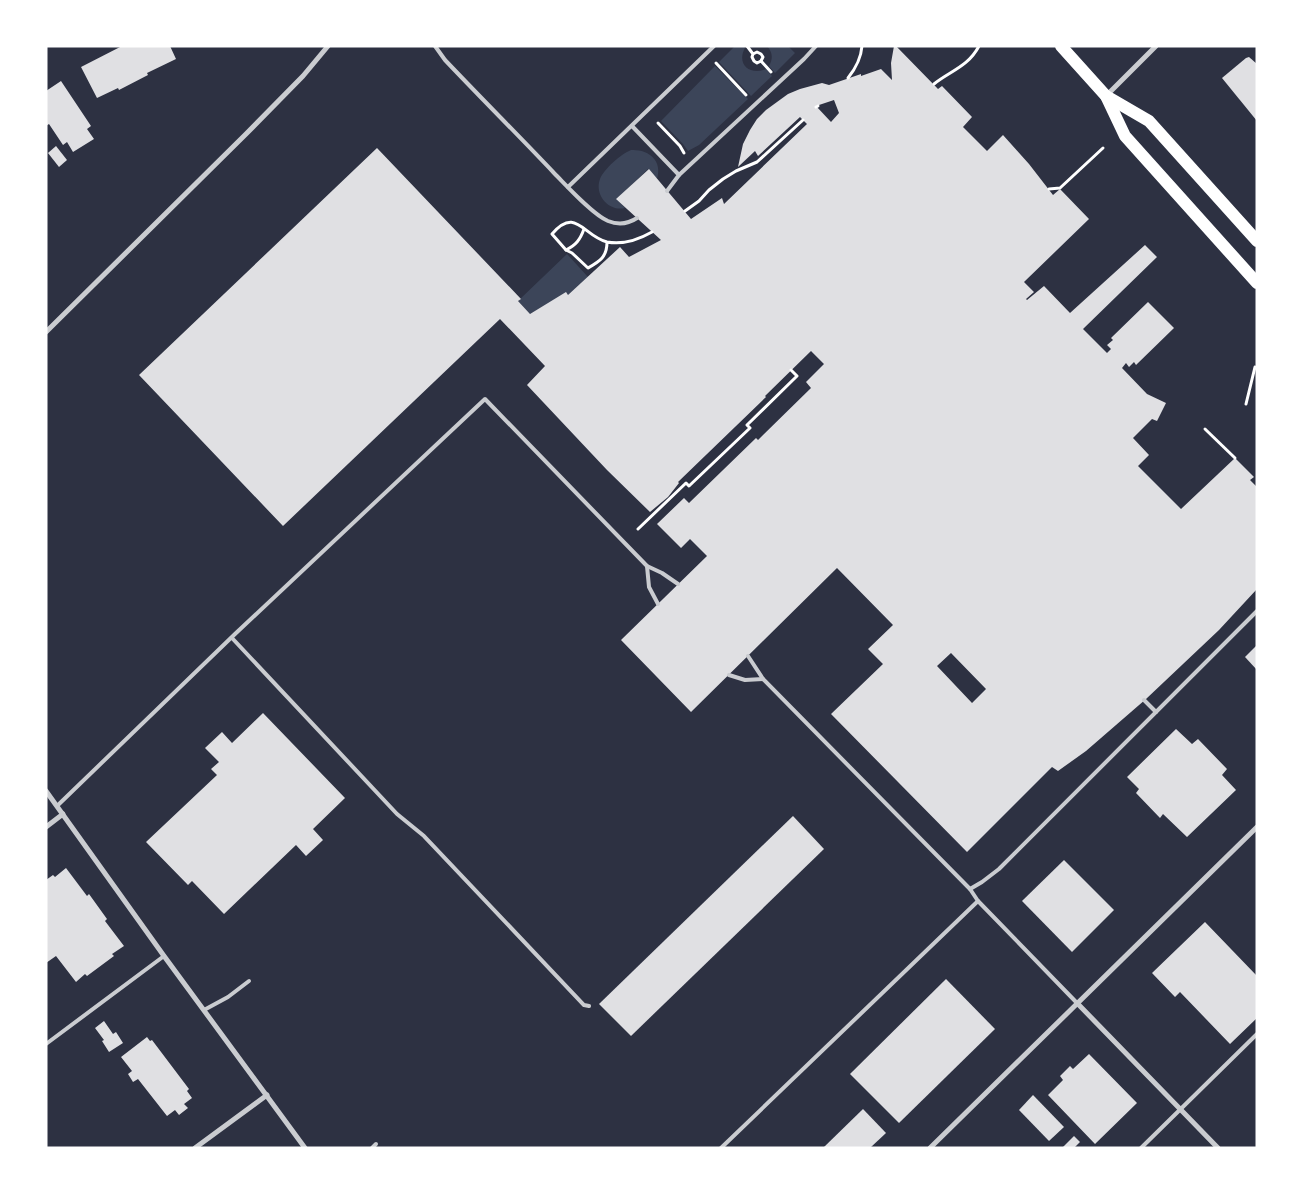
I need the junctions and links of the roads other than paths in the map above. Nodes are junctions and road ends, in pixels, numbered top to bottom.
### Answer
1 (328, 46) edge
2 (435, 46) edge
3 (714, 46) edge
4 (816, 46) edge
5 (1061, 46) edge
6 (1156, 46) edge
7 (1106, 96) junction
8 (632, 126) junction
9 (679, 175) junction
10 (568, 187) junction
11 (667, 191) dead end
12 (637, 218) dead end
13 (1257, 241) edge
14 (1257, 283) edge
15 (46, 332) edge
16 (647, 566) junction
17 (678, 584) dead end
18 (658, 604) dead end
19 (1257, 611) edge
20 (232, 638) junction
21 (748, 656) dead end
22 (728, 675) dead end
23 (763, 680) junction
24 (1144, 700) dead end
25 (1156, 712) junction
26 (46, 791) edge
27 (57, 806) junction
28 (63, 814) junction
29 (46, 827) edge
30 (1257, 827) edge
31 (970, 889) junction
32 (978, 902) junction
33 (164, 956) junction
34 (249, 981) dead end
35 (1077, 1003) junction
36 (589, 1006) dead end
37 (204, 1010) junction
38 (1257, 1034) edge
39 (46, 1044) edge
40 (267, 1095) junction
41 (1180, 1110) junction
42 (376, 1144) dead end
43 (196, 1148) edge
44 (305, 1148) edge
45 (372, 1148) edge
46 (721, 1148) edge
47 (930, 1148) edge
48 (1141, 1148) edge
49 (1218, 1148) edge

1 - 15 street
2 - 10 lane
3 - 8 lane
4 - 9 lane
5 - 7 main road
6 - 7 street
7 - 13 main road
7 - 14 main road
8 - 9 lane
8 - 10 lane
9 - 11 lane
10 - 12 lane
16 - 17 lane
16 - 18 lane
16 - 20 lane
19 - 25 lane
20 - 27 lane
20 - 36 lane
21 - 23 lane
22 - 23 lane
23 - 31 lane
24 - 25 lane
25 - 31 lane
26 - 27 street
27 - 28 street
28 - 29 street
28 - 33 street
30 - 35 street
31 - 32 lane
32 - 35 lane
32 - 46 lane
33 - 37 street
33 - 39 lane
34 - 37 lane
35 - 41 street
35 - 47 street
37 - 40 street
38 - 41 lane
40 - 43 street
40 - 44 street
41 - 48 lane
41 - 49 street
42 - 45 lane

